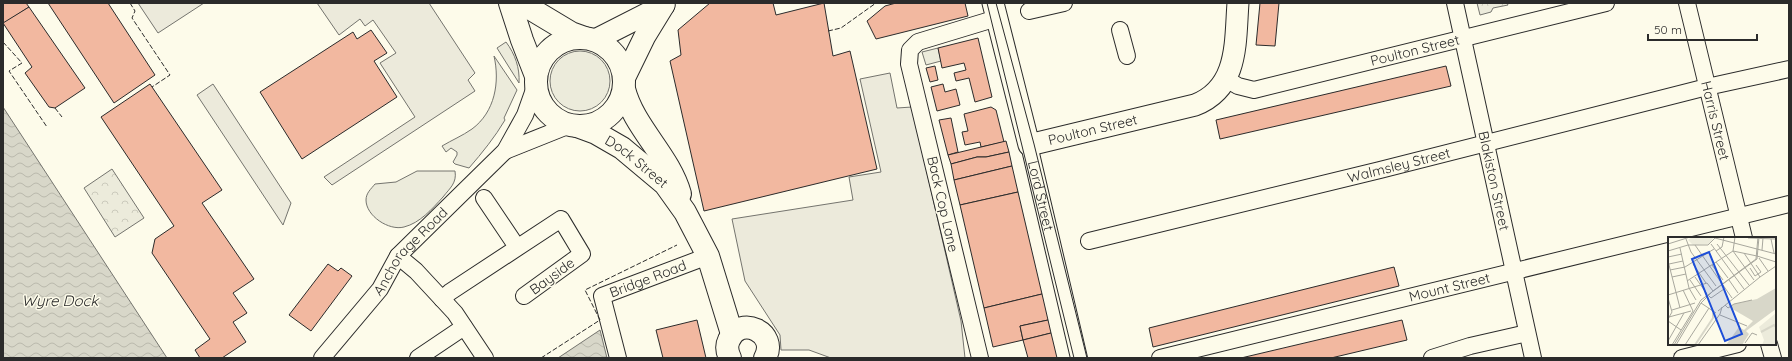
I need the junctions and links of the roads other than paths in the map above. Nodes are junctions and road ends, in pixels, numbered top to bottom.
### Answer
1 (510, 3) edge
2 (521, 3) edge
3 (1064, 3) edge
4 (1238, 3) edge
5 (1455, 3) edge
6 (1606, 3) edge
7 (1687, 3) edge
8 (665, 4) edge
9 (1029, 11) dead end
10 (992, 16) edge
11 (1120, 30) dead end
12 (1462, 38) junction
13 (590, 39) junction
14 (1127, 56) dead end
15 (1789, 69) edge
16 (536, 80) junction
17 (1224, 83) junction
18 (624, 84) junction
19 (1707, 87) junction
20 (574, 125) junction
21 (1485, 143) junction
22 (1029, 145) junction
23 (505, 151) junction
24 (484, 198) dead end
25 (1789, 204) edge
26 (685, 212) junction
27 (1739, 216) junction
28 (1744, 237) edge
29 (1089, 241) dead end
30 (517, 247) junction
31 (398, 256) junction
32 (711, 266) junction
33 (1514, 273) junction
34 (524, 296) dead end
35 (442, 299) junction
36 (464, 327) junction
37 (742, 330) junction
38 (1527, 333) junction
39 (1734, 345) edge
40 (1769, 345) edge
41 (322, 358) edge
42 (418, 358) edge
43 (485, 358) edge
44 (618, 358) edge
45 (730, 358) edge
46 (765, 358) edge
47 (980, 358) edge
48 (1079, 358) edge
49 (1160, 358) edge
50 (1432, 358) edge
51 (1533, 358) edge
52 (1682, 358) edge
53 (1773, 358) edge

1 - 16 highway
2 - 13 highway
3 - 9 street
4 - 17 main road
5 - 12 street, Blakiston Street
6 - 12 street, Poulton Street
7 - 19 street, Harris Street
8 - 13 main road
8 - 18 main road
10 - 22 main road, Lord Street
10 - 47 street, Back Cop Lane
11 - 14 street
12 - 17 street, Poulton Street
12 - 21 street, Blakiston Street
13 - 16 highway
13 - 18 highway
15 - 19 street, Walmsley Street
16 - 20 highway
16 - 23 street, Anchorage Road
17 - 22 main road, Poulton Street
18 - 20 highway
18 - 26 highway, Dock Street
19 - 21 street, Walmsley Street
19 - 27 street, Harris Street
20 - 23 street, Anchorage Road
20 - 26 highway, Dock Street
21 - 29 street, Walmsley Street
21 - 33 street, Blakiston Street
22 - 48 street, Lord Street
23 - 31 street, Anchorage Road
24 - 30 street
25 - 27 street, Mount Street
26 - 32 highway, Dock Street
27 - 28 street, Harris Street
27 - 33 street, Mount Street
30 - 34 street, Bayside
30 - 35 street, Bayside
31 - 35 street
31 - 41 street, Anchorage Road
32 - 37 highway, Dock Street
32 - 44 street, Bridge Road
33 - 38 street, Blakiston Street
33 - 49 street, Mount Street
35 - 36 street
36 - 42 street
36 - 43 street
37 - 45 highway
37 - 46 highway, Dock Street
38 - 50 street
38 - 51 street, Blakiston Street
39 - 52 street
40 - 53 street

